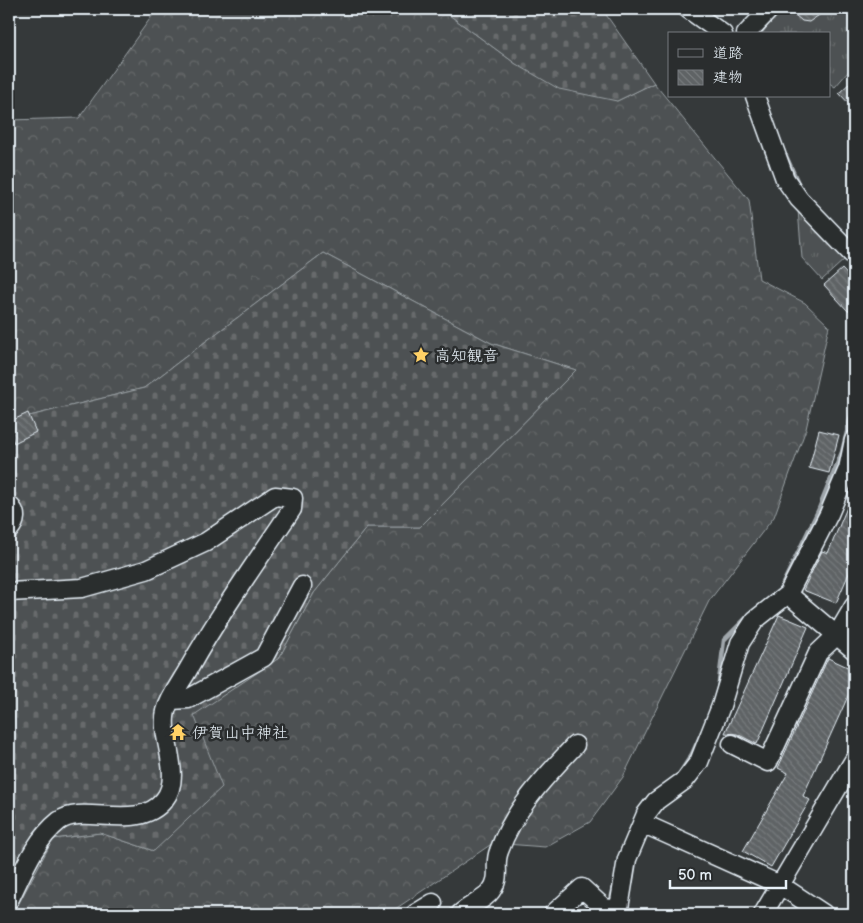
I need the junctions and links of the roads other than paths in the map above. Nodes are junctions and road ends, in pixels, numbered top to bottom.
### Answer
1 (688, 9) edge
2 (770, 9) edge
3 (720, 32) edge
4 (748, 32) edge
5 (756, 98) edge
6 (854, 256) edge
7 (854, 440) edge
8 (9, 505) edge
9 (9, 530) edge
10 (302, 586) dead end
11 (9, 592) edge
12 (788, 594) junction
13 (854, 606) edge
14 (837, 634) junction
15 (854, 650) edge
16 (171, 700) junction
17 (732, 744) dead end
18 (575, 745) dead end
19 (854, 760) edge
20 (642, 823) junction
21 (780, 885) junction
22 (9, 900) edge
23 (433, 903) dead end
24 (613, 911) edge
25 (415, 914) edge
26 (460, 914) edge
27 (553, 914) edge
28 (763, 914) edge
29 (824, 914) edge

1 - 3 street
2 - 4 street
5 - 6 street
7 - 12 street
8 - 9 street
10 - 16 street
11 - 16 street
12 - 14 street
12 - 20 street
13 - 14 street
14 - 15 street
14 - 17 street
16 - 22 street
18 - 26 street
19 - 21 street
20 - 21 street
20 - 24 street
21 - 28 street
21 - 29 street
23 - 25 street
24 - 27 street

